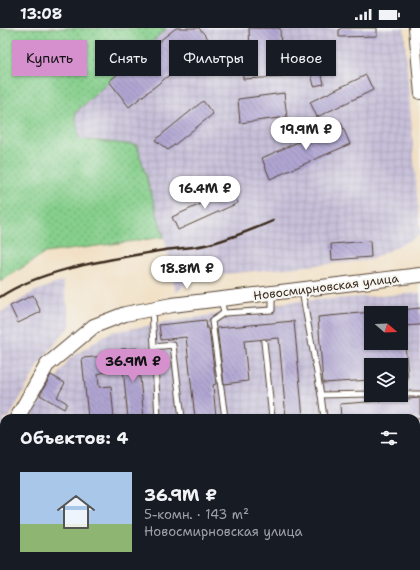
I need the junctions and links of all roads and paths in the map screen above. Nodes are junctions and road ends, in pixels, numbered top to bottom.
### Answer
1 (414, 28) edge
2 (420, 94) edge
3 (420, 275) edge
4 (301, 290) junction
5 (272, 293) junction
6 (221, 299) junction
7 (152, 309) junction
8 (224, 313) junction
9 (264, 342) dead end
10 (154, 347) junction
11 (364, 394) edge
12 (408, 394) edge
13 (420, 394) edge
14 (321, 395) junction
15 (19, 414) edge
16 (158, 414) edge
17 (182, 414) edge
18 (224, 414) edge
19 (272, 414) edge
20 (323, 414) edge

1 - 2 street
3 - 4 street, Новосмирновская улица
4 - 5 street, Новосмирновская улица
4 - 14 lane
5 - 6 street, Новосмирновская улица
5 - 8 lane
6 - 7 street, Новосмирновская улица
6 - 8 lane
7 - 10 lane
7 - 15 street, Новосмирновская улица
8 - 18 lane
9 - 19 lane
10 - 16 lane
10 - 17 lane
11 - 14 lane
12 - 13 lane
14 - 20 lane

